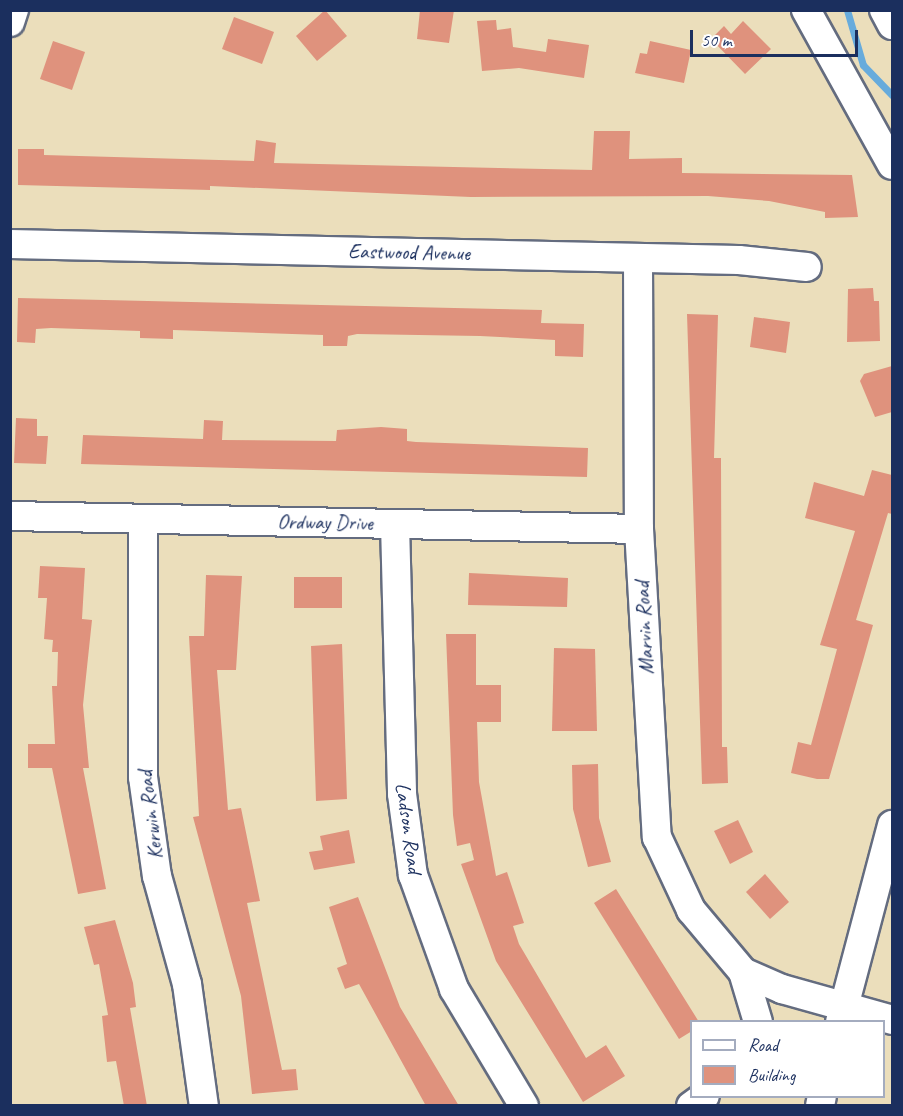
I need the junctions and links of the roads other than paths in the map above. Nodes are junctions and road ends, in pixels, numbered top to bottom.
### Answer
1 (14, 10) edge
2 (806, 10) edge
3 (885, 10) edge
4 (10, 22) edge
5 (892, 25) edge
6 (892, 165) edge
7 (10, 244) edge
8 (638, 258) junction
9 (807, 267) dead end
10 (10, 516) edge
11 (143, 519) junction
12 (395, 524) junction
13 (639, 529) junction
14 (892, 825) edge
15 (743, 972) junction
16 (842, 1012) edge
17 (757, 1020) edge
18 (892, 1020) edge
19 (204, 1106) edge
20 (524, 1106) edge

1 - 4 street
2 - 6 street
3 - 5 street
7 - 8 street, Eastwood Avenue
8 - 9 street, Eastwood Avenue
8 - 13 street, Marvin Road
10 - 11 street, Ordway Drive
11 - 12 street, Ordway Drive
11 - 19 street, Kerwin Road
12 - 13 street, Ordway Drive
12 - 20 street, Ladson Road
13 - 15 street, Marvin Road
14 - 16 street
15 - 16 street, Marvin Road
15 - 17 street, Marvin Road
16 - 18 street, Marvin Road

